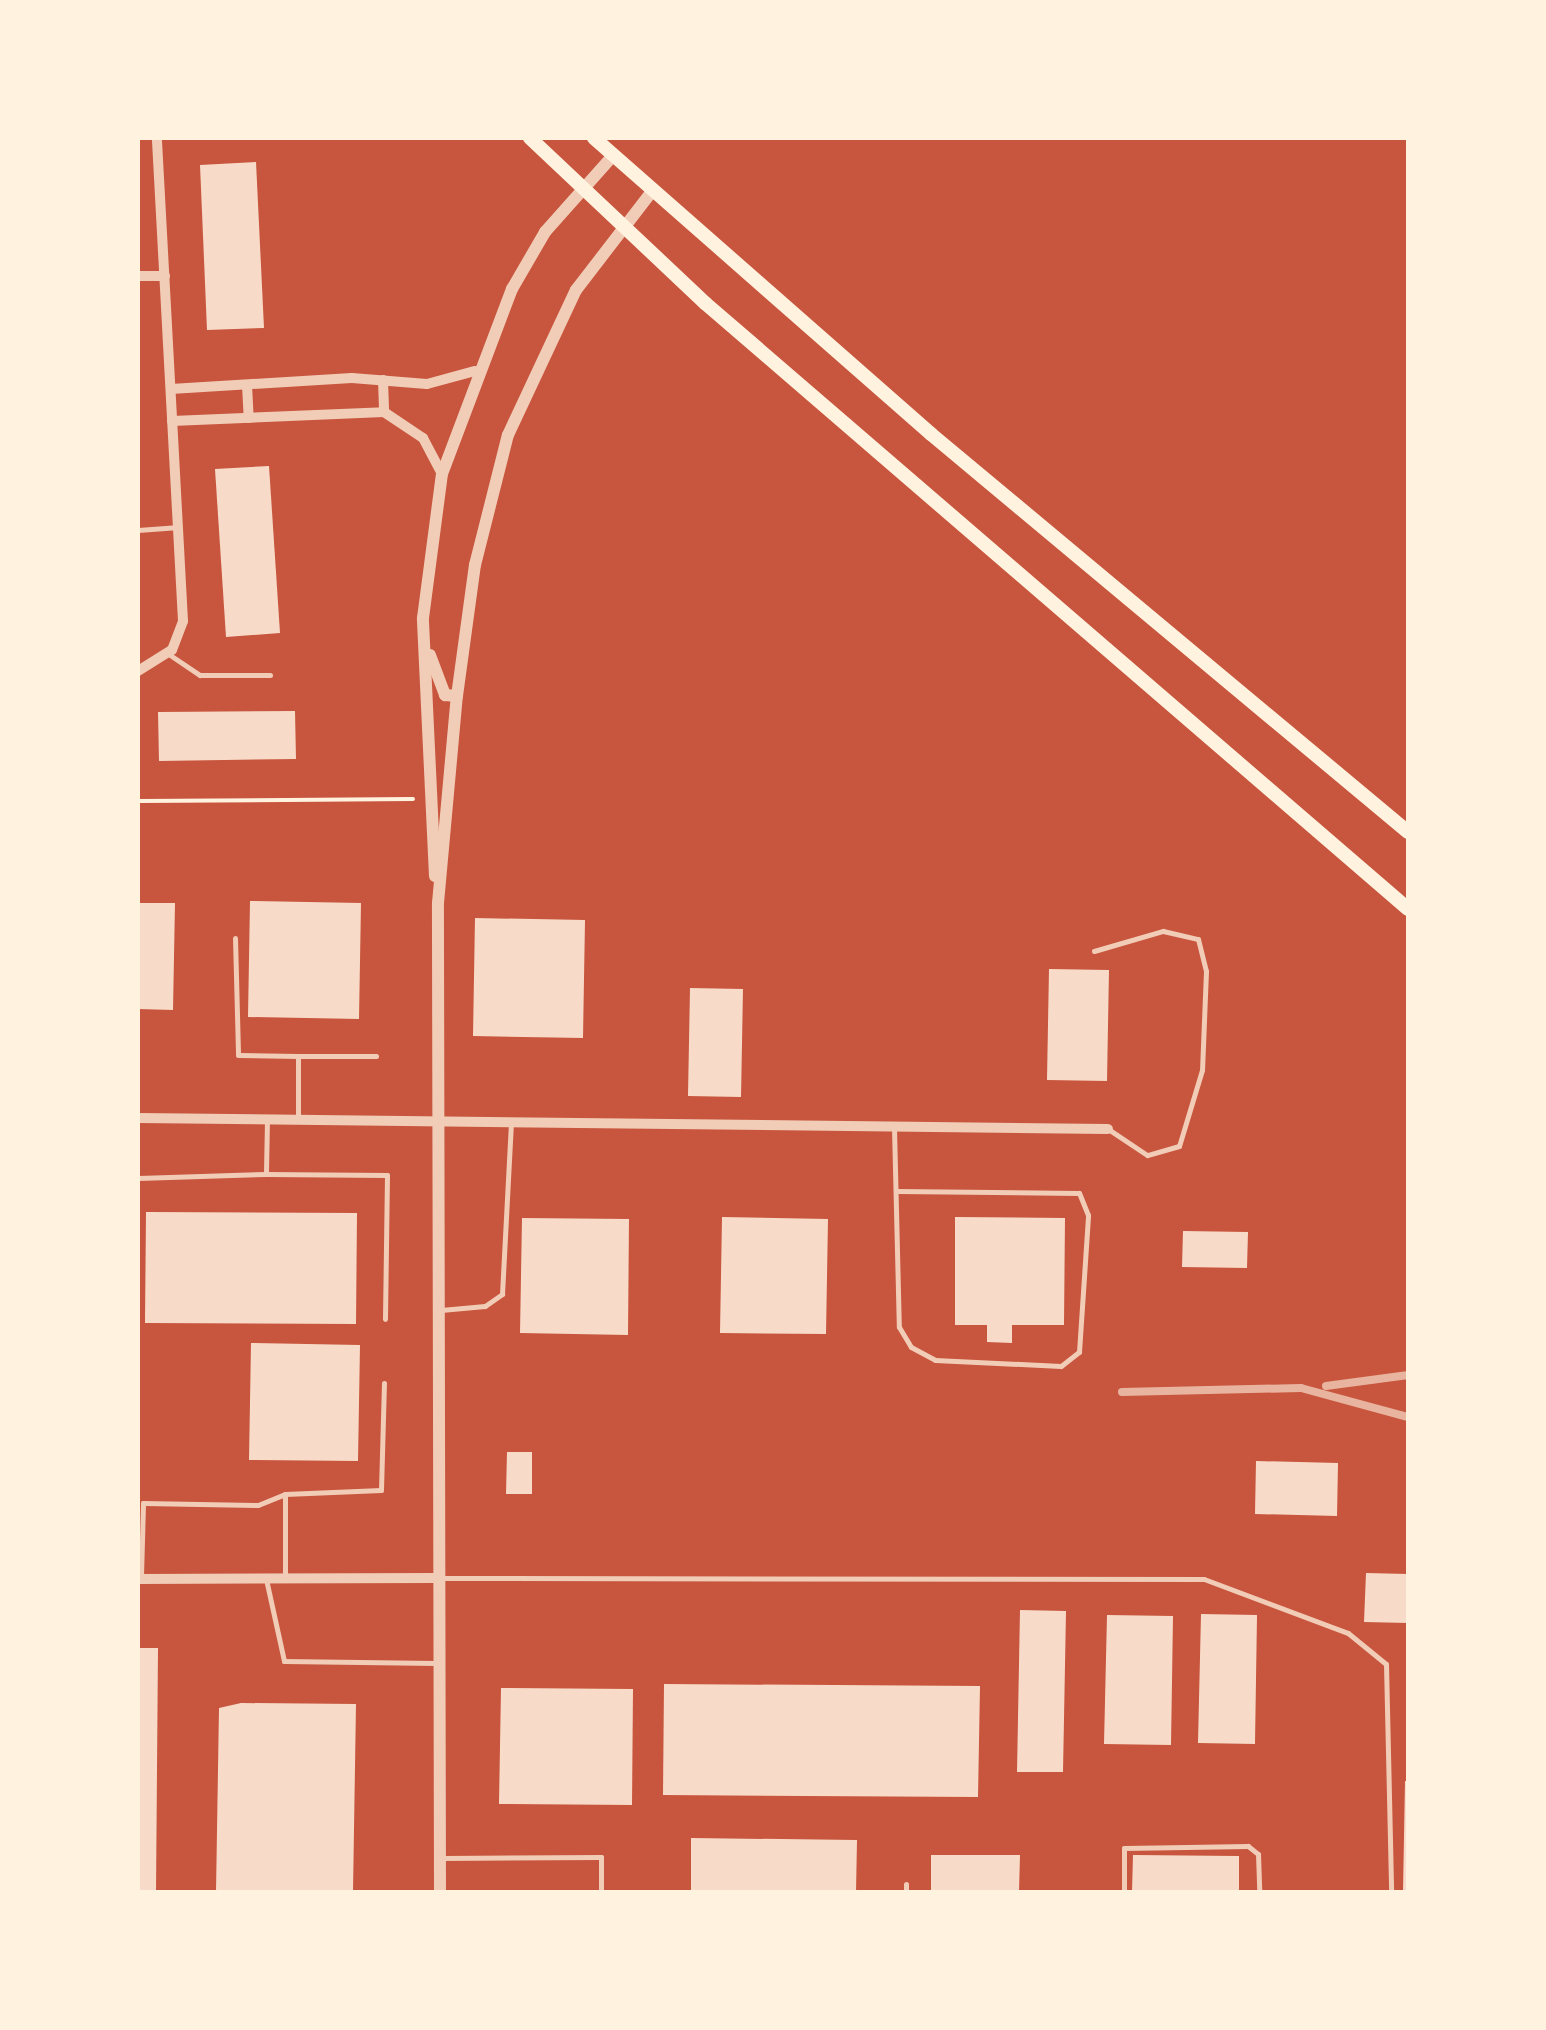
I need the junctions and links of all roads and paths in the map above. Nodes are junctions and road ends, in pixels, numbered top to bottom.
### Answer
1 (157, 138) edge
2 (530, 138) edge
3 (594, 138) edge
4 (611, 158) junction
5 (585, 187) junction
6 (650, 194) junction
7 (621, 228) junction
8 (138, 276) edge
9 (165, 276) junction
10 (475, 372) junction
11 (383, 380) junction
12 (247, 385) junction
13 (171, 389) junction
14 (384, 412) junction
15 (249, 418) junction
16 (172, 421) junction
17 (442, 474) junction
18 (180, 527) junction
19 (138, 530) edge
20 (422, 618) junction
21 (169, 654) junction
22 (138, 671) edge
23 (270, 675) dead end
24 (457, 696) junction
25 (426, 799) junction
26 (138, 801) edge
27 (1408, 832) edge
28 (438, 903) junction
29 (1408, 909) edge
30 (234, 938) dead end
31 (1094, 951) dead end
32 (298, 1056) junction
33 (376, 1056) dead end
34 (138, 1118) edge
35 (268, 1120) junction
36 (298, 1121) junction
37 (438, 1124) junction
38 (511, 1124) junction
39 (894, 1128) junction
40 (1108, 1130) joint
41 (266, 1174) junction
42 (138, 1178) edge
43 (896, 1191) junction
44 (438, 1310) junction
45 (385, 1320) dead end
46 (384, 1383) dead end
47 (285, 1494) junction
48 (439, 1578) junction
49 (139, 1579) edge
50 (266, 1579) junction
51 (285, 1579) junction
52 (439, 1663) junction
53 (440, 1858) junction
54 (906, 1884) dead end
55 (440, 1892) edge
56 (602, 1892) edge
57 (906, 1892) edge
58 (1124, 1892) edge
59 (1259, 1892) edge
60 (1391, 1892) edge

1 - 9 street
2 - 5 main road
3 - 4 main road
4 - 5 street
4 - 6 main road
5 - 7 main road
5 - 10 street
6 - 7 street
6 - 27 main road
7 - 24 street
7 - 29 main road
8 - 9 street
9 - 13 street
10 - 11 street
10 - 17 street
11 - 12 street
11 - 14 street
12 - 13 street
12 - 15 street
13 - 16 street
14 - 15 street
14 - 17 street
15 - 16 street
16 - 18 street
17 - 20 street
18 - 19 lane
18 - 21 street
20 - 24 street
20 - 25 street
21 - 22 street
21 - 23 lane
24 - 28 street
25 - 26 path
25 - 28 street
28 - 37 street
30 - 32 lane
31 - 40 lane
32 - 33 lane
32 - 36 lane
34 - 35 street
35 - 36 street
35 - 41 lane
36 - 37 street
37 - 38 street
37 - 44 street
38 - 39 street
38 - 44 lane
39 - 40 street
39 - 43 lane
41 - 42 lane
41 - 45 lane
43 - 43 lane
44 - 48 street
46 - 47 lane
47 - 49 lane
47 - 51 lane
48 - 51 street
48 - 52 street
48 - 60 lane
49 - 50 street
50 - 51 street
50 - 52 lane
52 - 53 street
53 - 55 street
53 - 56 lane
54 - 57 lane
58 - 59 lane

